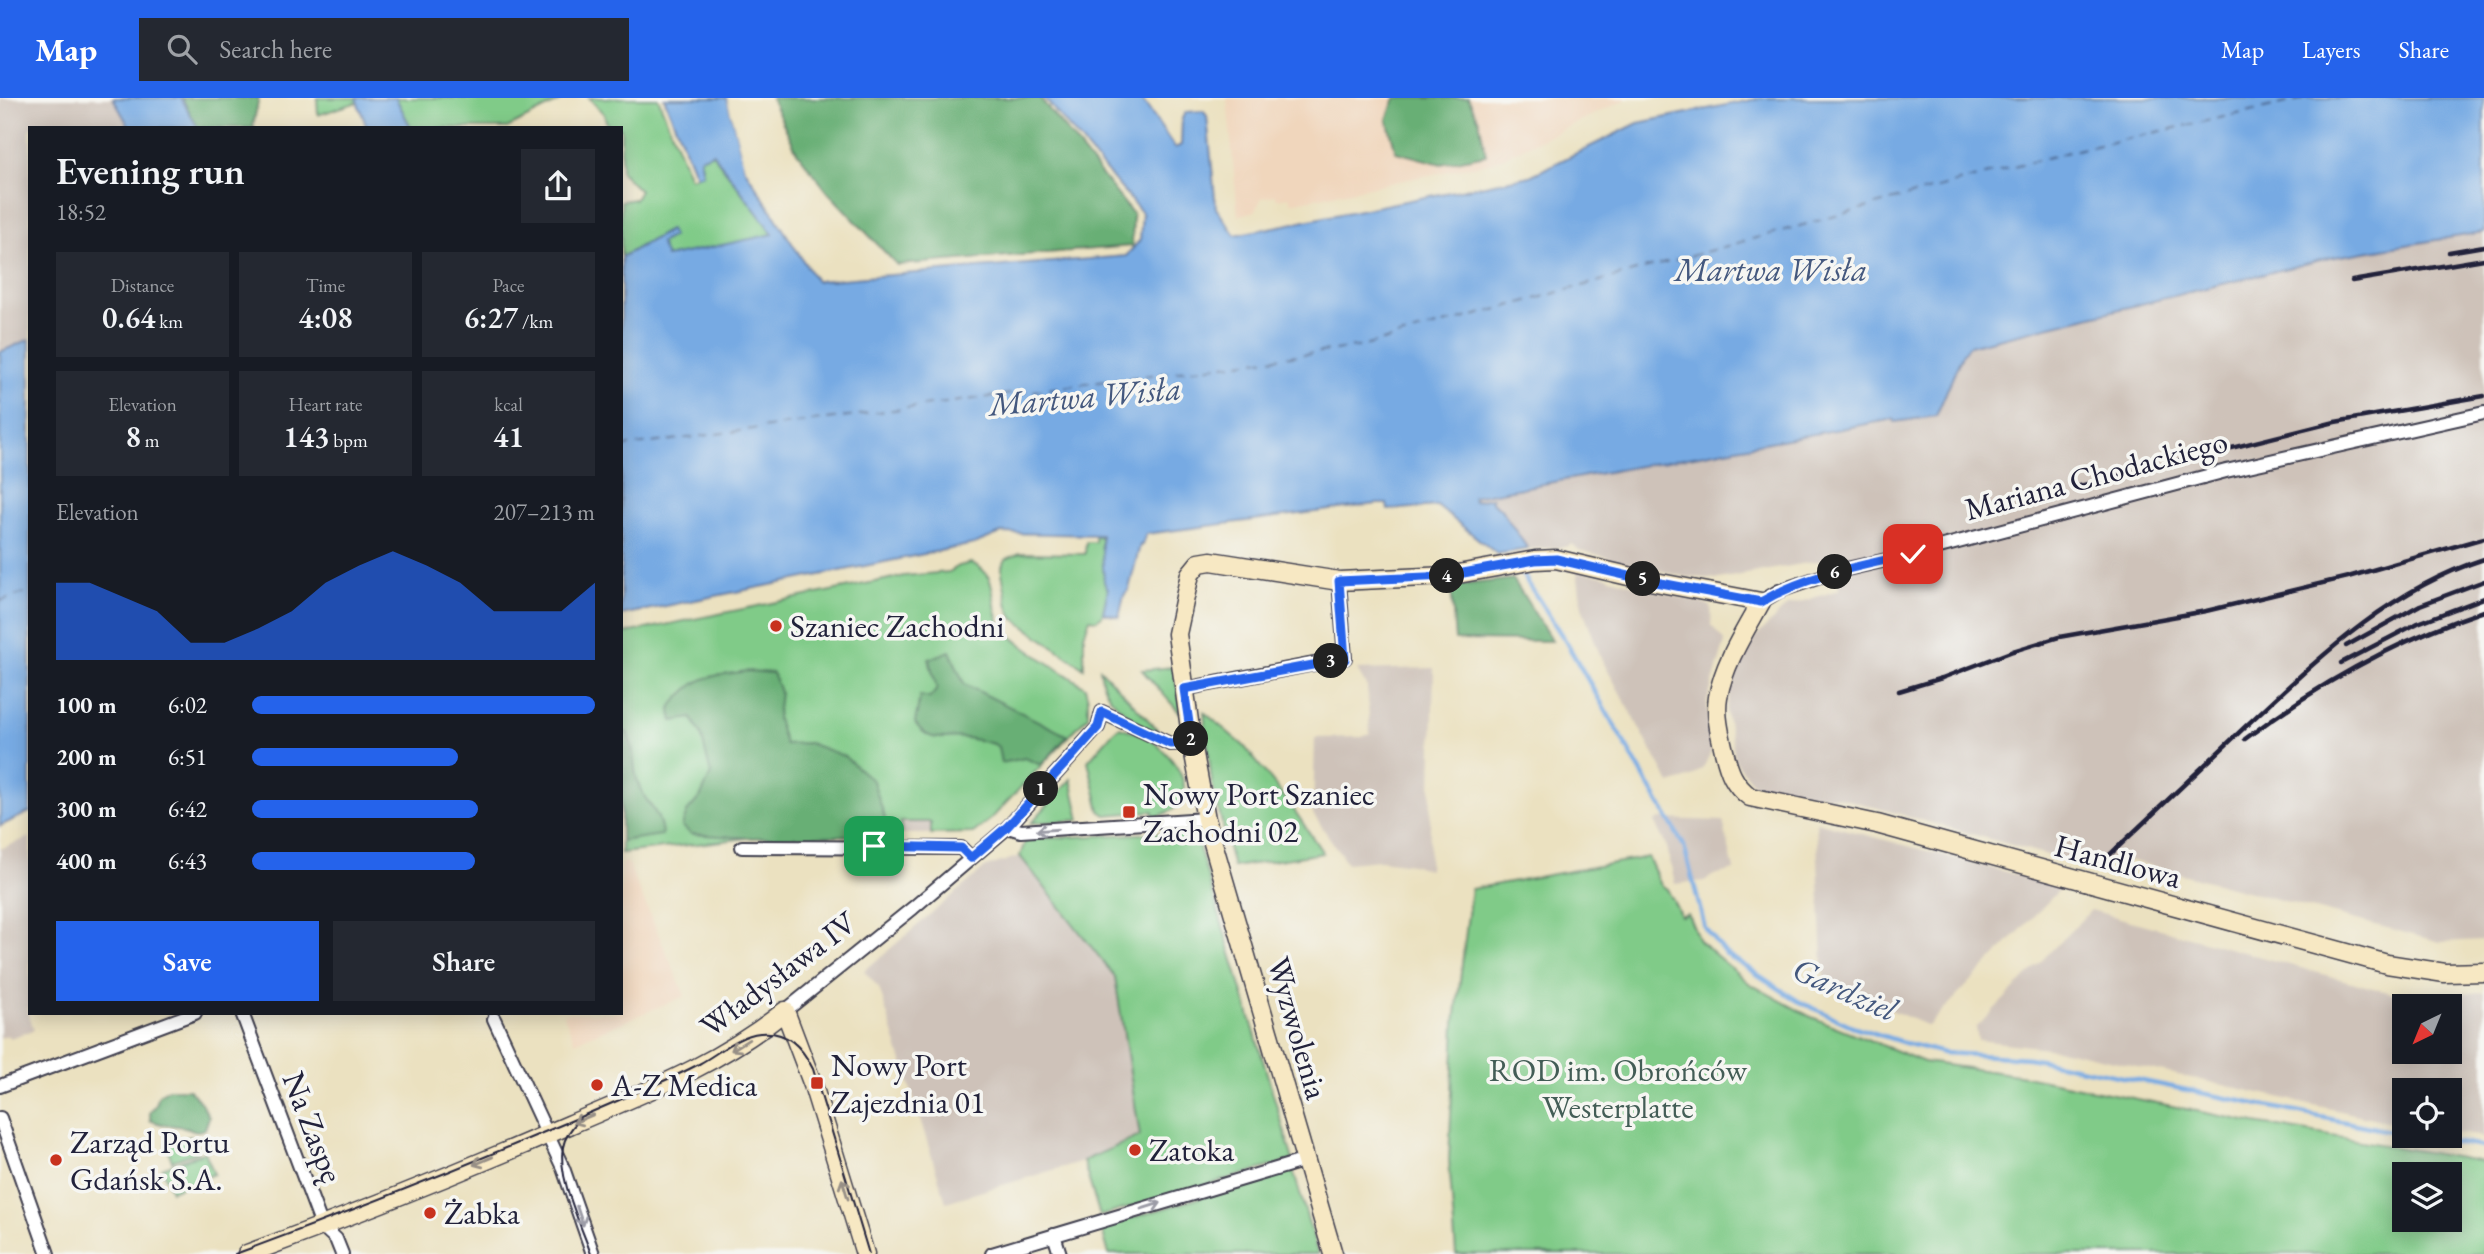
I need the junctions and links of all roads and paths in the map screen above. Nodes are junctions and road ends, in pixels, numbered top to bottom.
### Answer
1 (2484, 413) edge
2 (1339, 581) junction
3 (1761, 602) junction
4 (1184, 689) junction
5 (1192, 743) junction
6 (1206, 819) junction
7 (1007, 827) junction
8 (742, 847) dead end
9 (971, 858) junction
10 (2484, 972) edge
11 (785, 1011) junction
12 (190, 1015) edge
13 (243, 1015) edge
14 (494, 1019) dead end
15 (0, 1086) edge
16 (0, 1118) edge
17 (546, 1135) junction
18 (1306, 1160) junction
19 (322, 1226) junction
20 (1054, 1235) junction
21 (48, 1254) edge
22 (247, 1254) edge
23 (342, 1254) edge
24 (593, 1254) edge
25 (866, 1254) edge
26 (992, 1254) edge
27 (1060, 1254) edge
28 (1333, 1254) edge

1 - 3 street, Mariana Chodackiego
2 - 3 street
2 - 4 street
2 - 4 street
3 - 10 street, Handlowa
4 - 5 street
5 - 6 street
5 - 7 street, Władysława IV
6 -> 7 street
6 - 18 street, Wyzwolenia
7 - 9 street, Władysława IV
8 - 9 street
9 - 11 street, Władysława IV
11 -> 17 street, Władysława IV
25 -> 11 street
12 - 15 street
13 - 19 street, Na Zaspę
14 - 17 street
16 - 21 street
17 -> 19 street, Władysława IV
17 -> 24 street
20 -> 18 street
18 - 28 street, Wyzwolenia
19 - 22 street, Władysława IV
19 - 23 street, Na Zaspę
20 - 26 street
20 - 27 street

